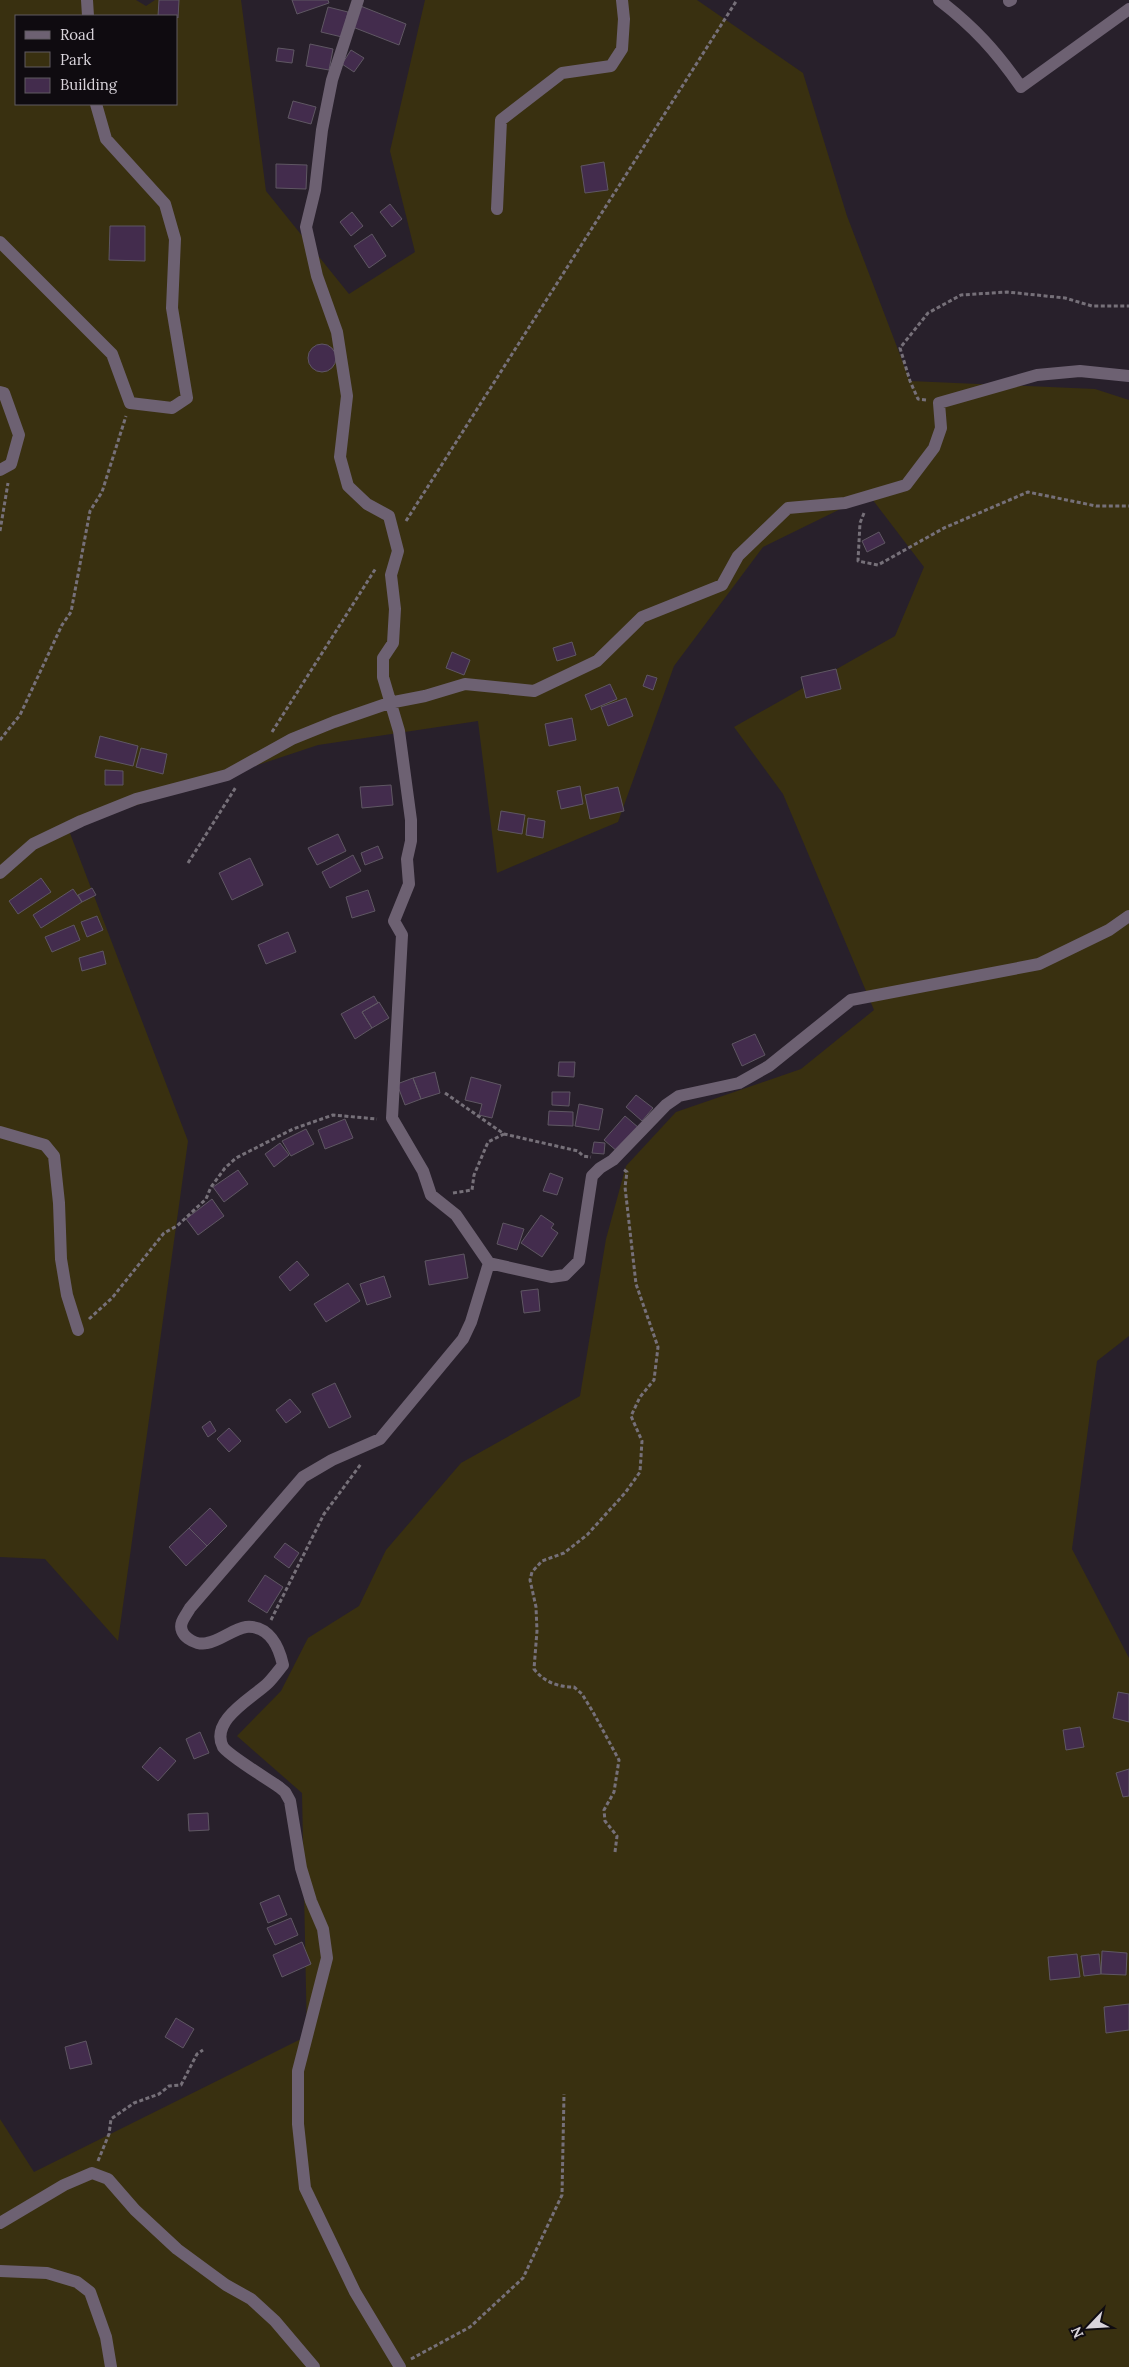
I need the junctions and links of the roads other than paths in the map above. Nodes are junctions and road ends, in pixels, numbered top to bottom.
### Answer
1 (87, 0) edge
2 (358, 0) edge
3 (622, 0) edge
4 (939, 0) edge
5 (1129, 9) edge
6 (88, 15) edge
7 (96, 105) edge
8 (497, 208) dead end
9 (0, 242) edge
10 (1129, 376) edge
11 (0, 392) edge
12 (5, 467) edge
13 (389, 703) junction
14 (0, 872) edge
15 (1129, 916) edge
16 (0, 1132) edge
17 (489, 1263) junction
18 (78, 1330) road end
19 (0, 2223) edge
20 (0, 2271) edge
21 (400, 2366) edge
22 (111, 2367) edge
23 (314, 2367) edge

1 - 6 street
2 - 13 street
3 - 8 street
4 - 5 street
7 - 9 street
10 - 13 street
11 - 12 street
13 - 14 street
13 - 17 street
15 - 17 street
16 - 18 street
17 - 21 street
19 - 23 street
20 - 22 street

